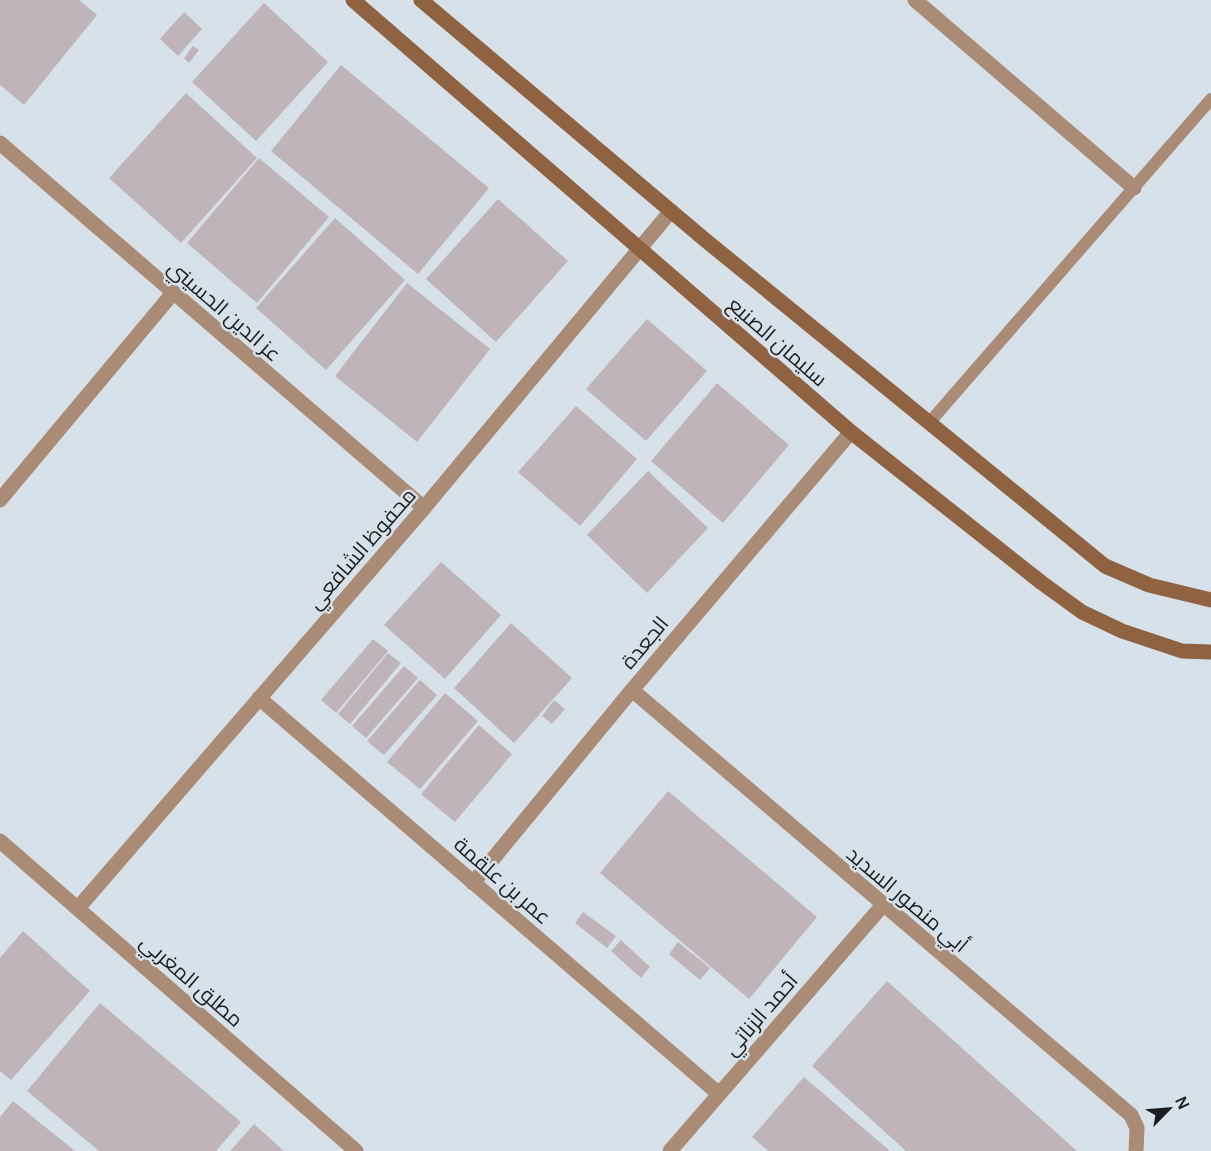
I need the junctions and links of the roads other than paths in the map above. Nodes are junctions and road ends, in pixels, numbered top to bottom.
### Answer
1 (353, 0) edge
2 (421, 0) edge
3 (915, 0) edge
4 (1211, 99) edge
5 (0, 143) edge
6 (1134, 188) junction
7 (670, 211) junction
8 (640, 249) junction
9 (173, 294) junction
10 (929, 423) junction
11 (851, 432) junction
12 (2, 494) edge
13 (424, 508) junction
14 (1211, 600) edge
15 (1211, 652) edge
16 (632, 690) junction
17 (259, 698) junction
18 (0, 841) edge
19 (473, 882) junction
20 (882, 905) junction
21 (78, 908) junction
22 (720, 1094) junction
23 (356, 1151) edge
24 (670, 1151) edge
25 (1135, 1151) edge

1 - 8 street, سليمان الصنيع
2 - 7 street, سليمان الصنيع
3 - 6 street
4 - 6 lane
5 - 9 street, عز الدين الحسيني
6 - 10 lane
7 - 8 street, محفوظ الشافعي
7 - 10 street, سليمان الصنيع
8 - 11 street, سليمان الصنيع
8 - 13 street, محفوظ الشافعي
9 - 12 street
9 - 13 street, عز الدين الحسيني
10 - 14 street, سليمان الصنيع
11 - 15 street, سليمان الصنيع
11 - 16 street, الجعدة
13 - 17 street, محفوظ الشافعي
16 - 19 street, الجعدة
16 - 20 street, أبي منصور السديد
17 - 19 street, عمر بن علقمة
17 - 21 street, محفوظ الشافعي
18 - 21 street, مطلق المغربي
19 - 22 street, عمر بن علقمة
20 - 22 street, أحمد الزناتي
20 - 25 street, أبي منصور السديد
21 - 23 street, مطلق المغربي
22 - 24 street, أحمد الزناتي

